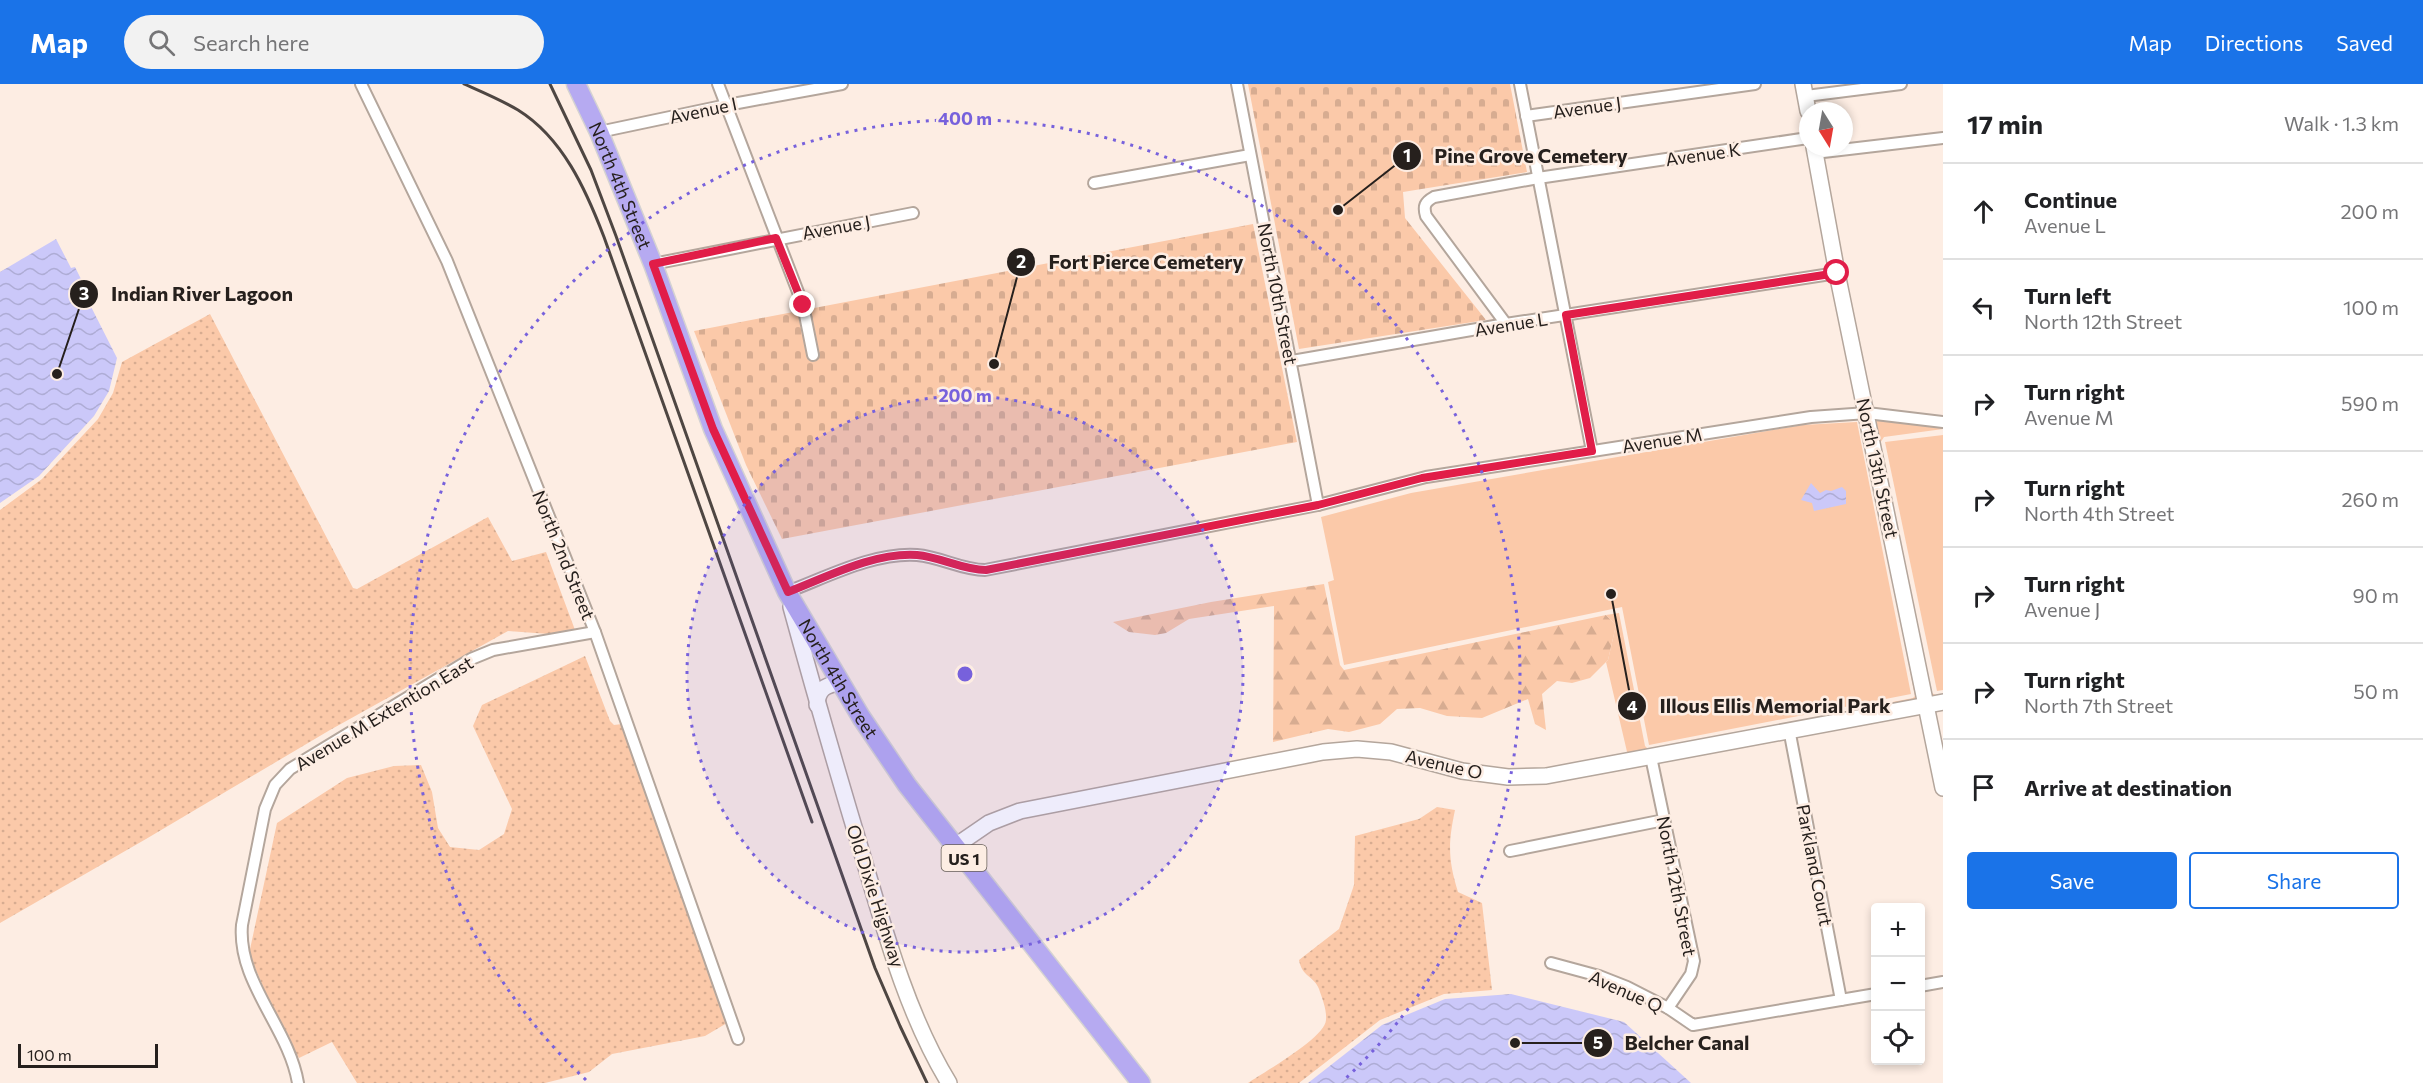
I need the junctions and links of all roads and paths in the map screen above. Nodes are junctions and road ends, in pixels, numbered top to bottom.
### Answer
1 (361, 84) edge
2 (576, 84) edge
3 (718, 84) edge
4 (842, 84) edge
5 (1237, 84) edge
6 (1520, 84) edge
7 (1755, 84) edge
8 (1901, 84) edge
9 (1806, 97) edge
10 (727, 105) junction
11 (1526, 116) junction
12 (599, 132) junction
13 (1943, 138) edge
14 (1799, 139) edge
15 (1853, 146) edge
16 (1250, 154) junction
17 (1816, 156) edge
18 (1538, 178) junction
19 (1094, 183) dead end
20 (913, 213) dead end
21 (776, 238) junction
22 (653, 264) junction
23 (1837, 273) junction
24 (1566, 315) junction
25 (1506, 324) junction
26 (813, 355) dead end
27 (1292, 361) junction
28 (1867, 413) junction
29 (1943, 422) edge
30 (1592, 451) junction
31 (1318, 505) junction
32 (788, 592) junction
33 (595, 632) junction
34 (840, 682) junction
35 (1943, 702) edge
36 (1926, 704) junction
37 (817, 705) junction
38 (1789, 729) junction
39 (1651, 757) junction
40 (1943, 788) edge
41 (1664, 820) junction
42 (954, 847) junction
43 (1510, 851) dead end
44 (1551, 963) dead end
45 (1943, 982) edge
46 (1925, 985) edge
47 (1871, 995) edge
48 (1841, 1000) junction
49 (1668, 1008) junction
50 (738, 1039) dead end
51 (298, 1083) edge
52 (949, 1083) edge
53 (1142, 1083) edge

1 - 33 street, North 2nd Street
2 - 12 main road, North 4th Street / US 1
3 - 10 street
4 - 10 street, Avenue I
5 - 16 street, North 10th Street
6 - 11 street
7 - 11 street, Avenue J
8 - 9 street
10 - 12 street, Avenue I
10 - 21 street
11 - 18 street
12 - 22 main road, North 4th Street / US 1
13 - 15 street
14 - 18 street, Avenue K
16 - 19 street
16 - 27 street, North 10th Street
17 - 23 street, North 13th Street
18 - 24 street
18 - 25 street, Avenue K
20 - 21 street, Avenue J
21 - 22 street, Avenue J
21 - 26 street
22 - 32 main road, North 4th Street / US 1
23 - 24 street, Avenue L
23 - 28 street, North 13th Street
24 - 25 street, Avenue L
24 - 30 street
25 - 27 street, Avenue L
27 - 31 street, North 10th Street
28 - 29 street, Avenue M
28 - 30 street, Avenue M
28 - 36 street, North 13th Street
30 - 31 street, Avenue M
31 - 32 street, Avenue M
32 - 34 main road, North 4th Street / US 1
32 - 37 street, Old Dixie Highway
33 - 50 street, North 2nd Street
33 - 51 street, Avenue M Extention East
34 - 37 street
34 - 42 main road, North 4th Street / US 1
35 - 36 street, Avenue O
36 - 38 street, Avenue O
36 - 40 street, North 13th Street
37 - 52 street, Old Dixie Highway
38 - 39 street, Avenue O
38 - 48 street, Parkland Court
39 - 41 street, North 12th Street
39 - 42 street, Avenue O
41 - 43 street
41 - 49 street, North 12th Street
42 - 53 main road, North 4th Street / US 1
44 - 49 street, Avenue Q
45 - 46 street
47 - 48 street, Avenue Q
48 - 49 street, Avenue Q

